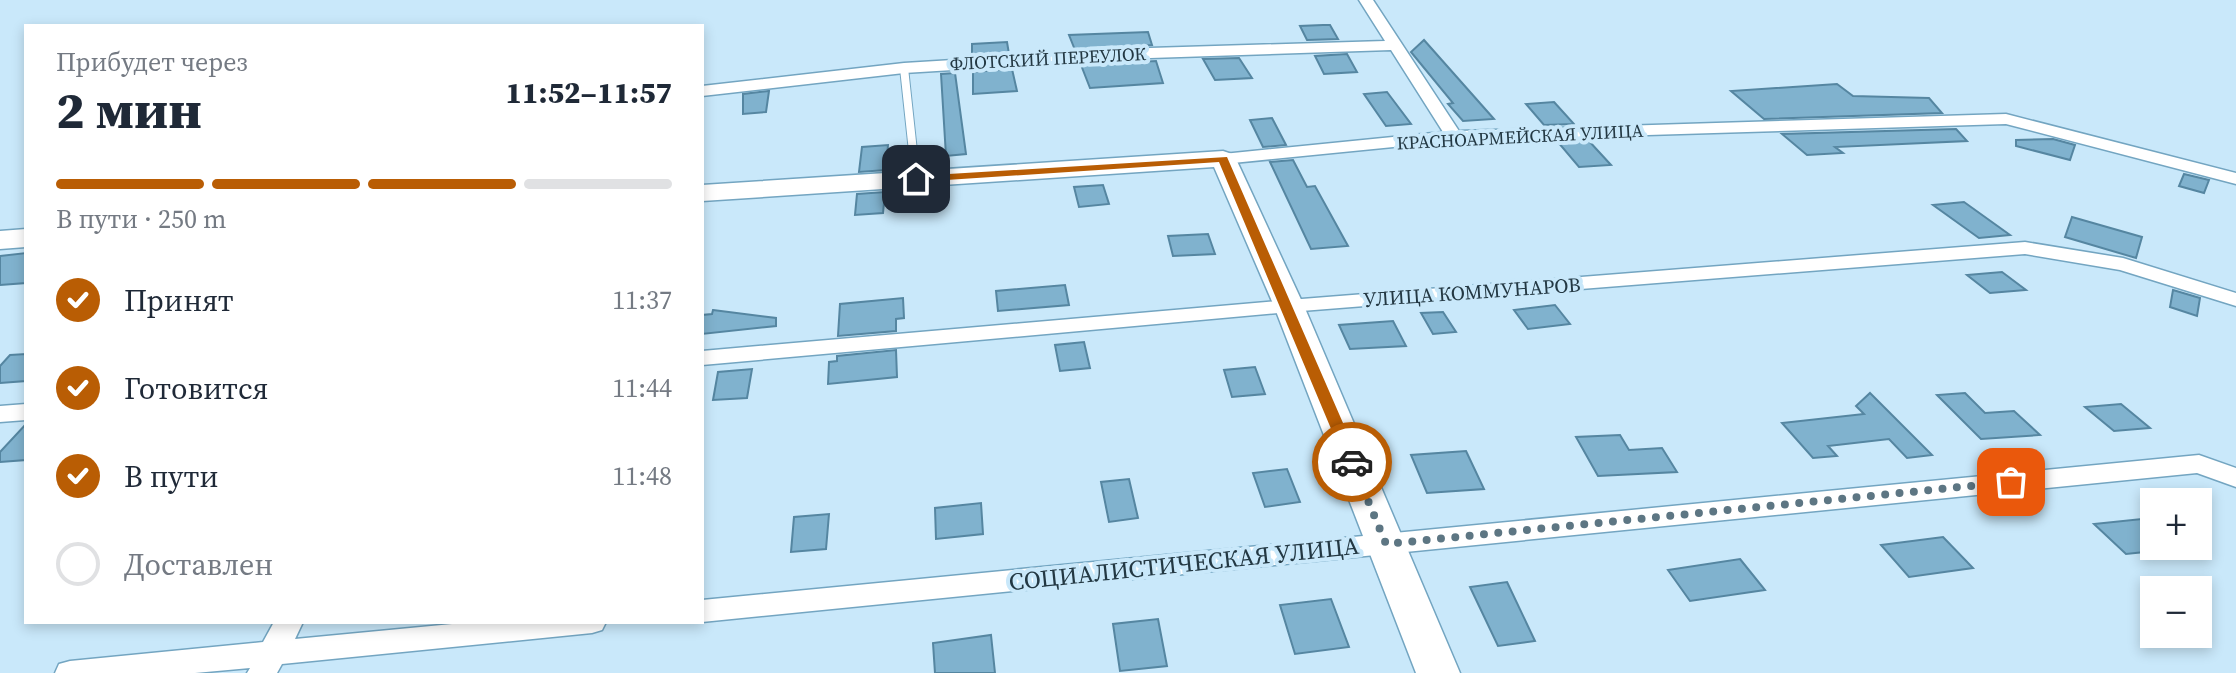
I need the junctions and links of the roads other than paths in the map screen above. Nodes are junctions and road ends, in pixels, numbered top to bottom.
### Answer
1 (1366, 0) edge
2 (1395, 45) junction
3 (904, 68) junction
4 (704, 91) edge
5 (1454, 136) junction
6 (1223, 159) junction
7 (916, 179) junction
8 (2236, 179) edge
9 (704, 193) edge
10 (24, 238) edge
11 (0, 240) edge
12 (2236, 300) edge
13 (1289, 306) junction
14 (704, 358) edge
15 (24, 412) edge
16 (0, 414) edge
17 (2236, 478) edge
18 (1386, 544) junction
19 (704, 611) edge
20 (288, 624) edge
21 (576, 624) edge
22 (267, 663) edge
23 (70, 673) edge
24 (1438, 673) edge

1 - 2 street
2 - 3 street, ФЛОТСКИЙ ПЕРЕУЛОК
2 - 5 street
3 - 4 street, ФЛОТСКИЙ ПЕРЕУЛОК
3 - 7 lane
5 - 6 street, КРАСНОАРМЕЙСКАЯ УЛИЦА
5 - 8 street, КРАСНОАРМЕЙСКАЯ УЛИЦА
6 - 7 street, КРАСНОАРМЕЙСКАЯ УЛИЦА
6 - 13 street
7 - 9 street, КРАСНОАРМЕЙСКАЯ УЛИЦА
10 - 11 street
12 - 13 street, УЛИЦА КОММУНАРОВ
13 - 14 street, УЛИЦА КОММУНАРОВ
13 - 18 street
15 - 16 street
17 - 18 street, СОЦИАЛИСТИЧЕСКАЯ УЛИЦА
18 - 19 street, СОЦИАЛИСТИЧЕСКАЯ УЛИЦА
18 - 24 street
20 - 22 street
21 - 22 street
22 - 23 street

